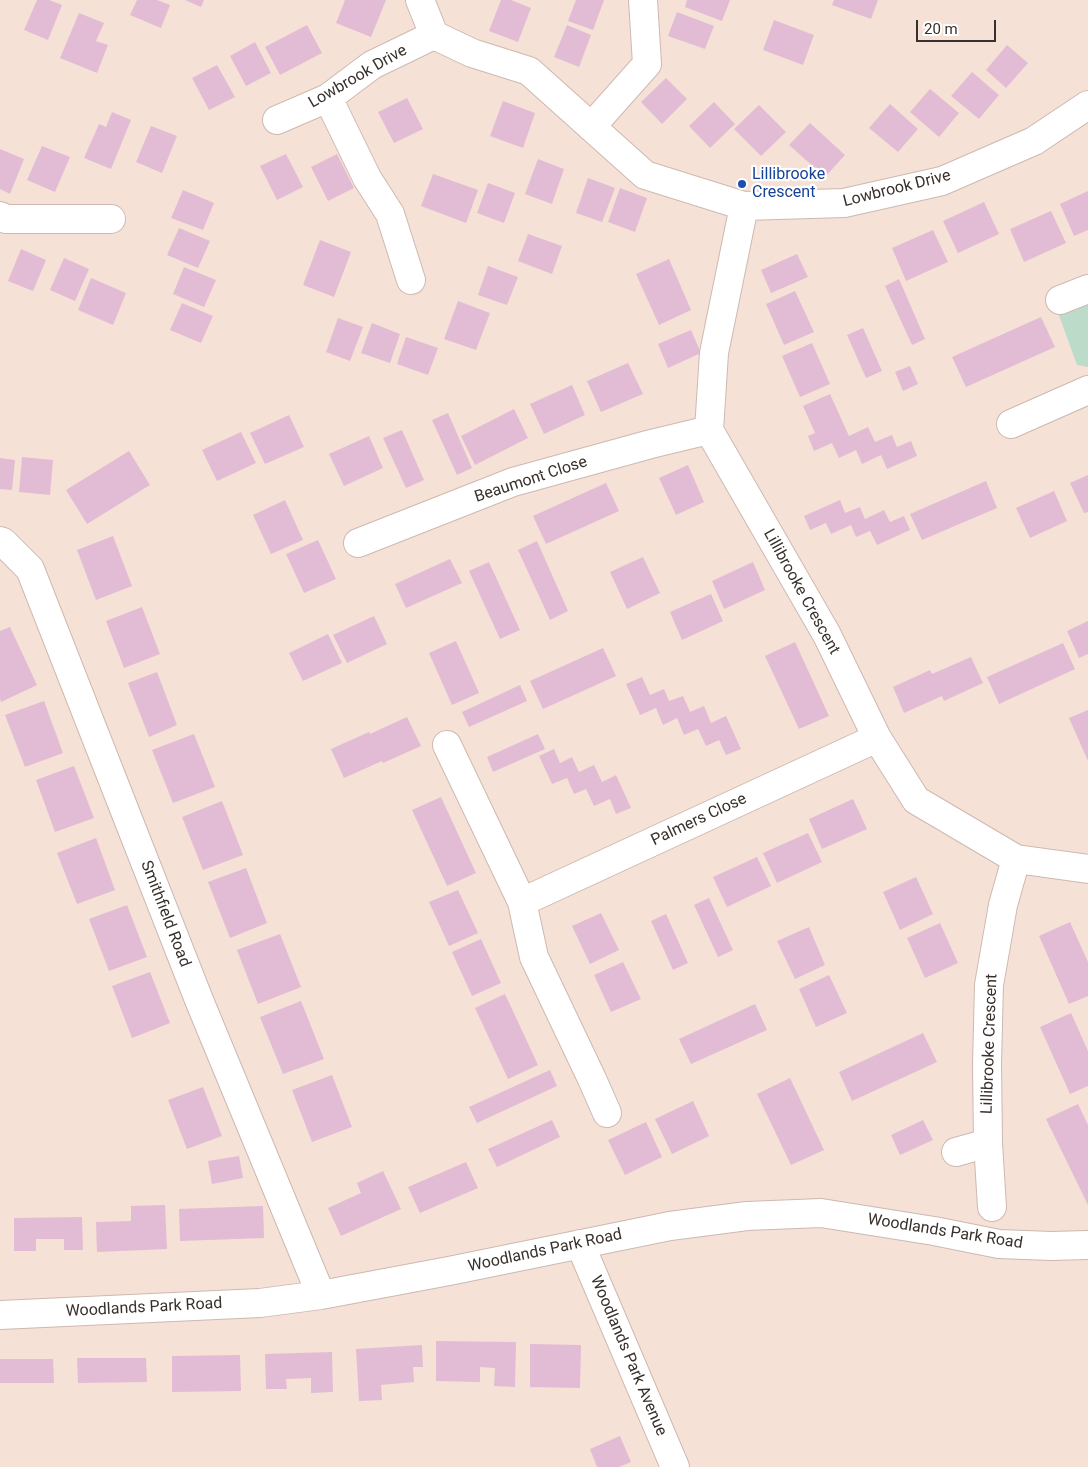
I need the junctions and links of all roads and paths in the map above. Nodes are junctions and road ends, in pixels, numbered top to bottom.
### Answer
1 (420, 0) edge
2 (643, 0) edge
3 (434, 35) junction
4 (328, 98) junction
5 (1088, 105) edge
6 (277, 120) dead end
7 (591, 127) junction
8 (744, 206) junction
9 (0, 216) edge
10 (111, 219) dead end
11 (411, 280) dead end
12 (1088, 289) edge
13 (1060, 300) dead end
14 (1088, 390) edge
15 (1011, 424) dead end
16 (709, 430) junction
17 (0, 542) edge
18 (358, 543) dead end
19 (877, 738) junction
20 (447, 745) dead end
21 (1016, 859) junction
22 (1088, 869) edge
23 (522, 902) junction
24 (607, 1113) dead end
25 (988, 1143) junction
26 (956, 1152) dead end
27 (992, 1207) dead end
28 (580, 1244) junction
29 (1088, 1245) edge
30 (321, 1295) junction
31 (0, 1315) edge
32 (675, 1467) edge

1 - 3 street
2 - 7 street
3 - 4 street, Lowbrook Drive
3 - 7 street, Lowbrook Drive
4 - 6 street, Lowbrook Drive
4 - 11 street
5 - 8 street, Lowbrook Drive
7 - 8 street, Lowbrook Drive
8 - 16 street
9 - 10 street
12 - 13 street
14 - 15 street
16 - 18 street, Beaumont Close
16 - 19 street, Lillibrooke Crescent
17 - 30 street, Smithfield Road
19 - 21 street, Lillibrooke Crescent
19 - 23 street, Palmers Close
20 - 23 street
21 - 22 street, Lillibrooke Crescent
21 - 25 street, Lillibrooke Crescent
23 - 24 street
25 - 26 street
25 - 27 street, Lillibrooke Crescent
28 - 29 street, Woodlands Park Road
28 - 30 street, Woodlands Park Road
28 - 32 street, Woodlands Park Avenue
30 - 31 street, Woodlands Park Road

